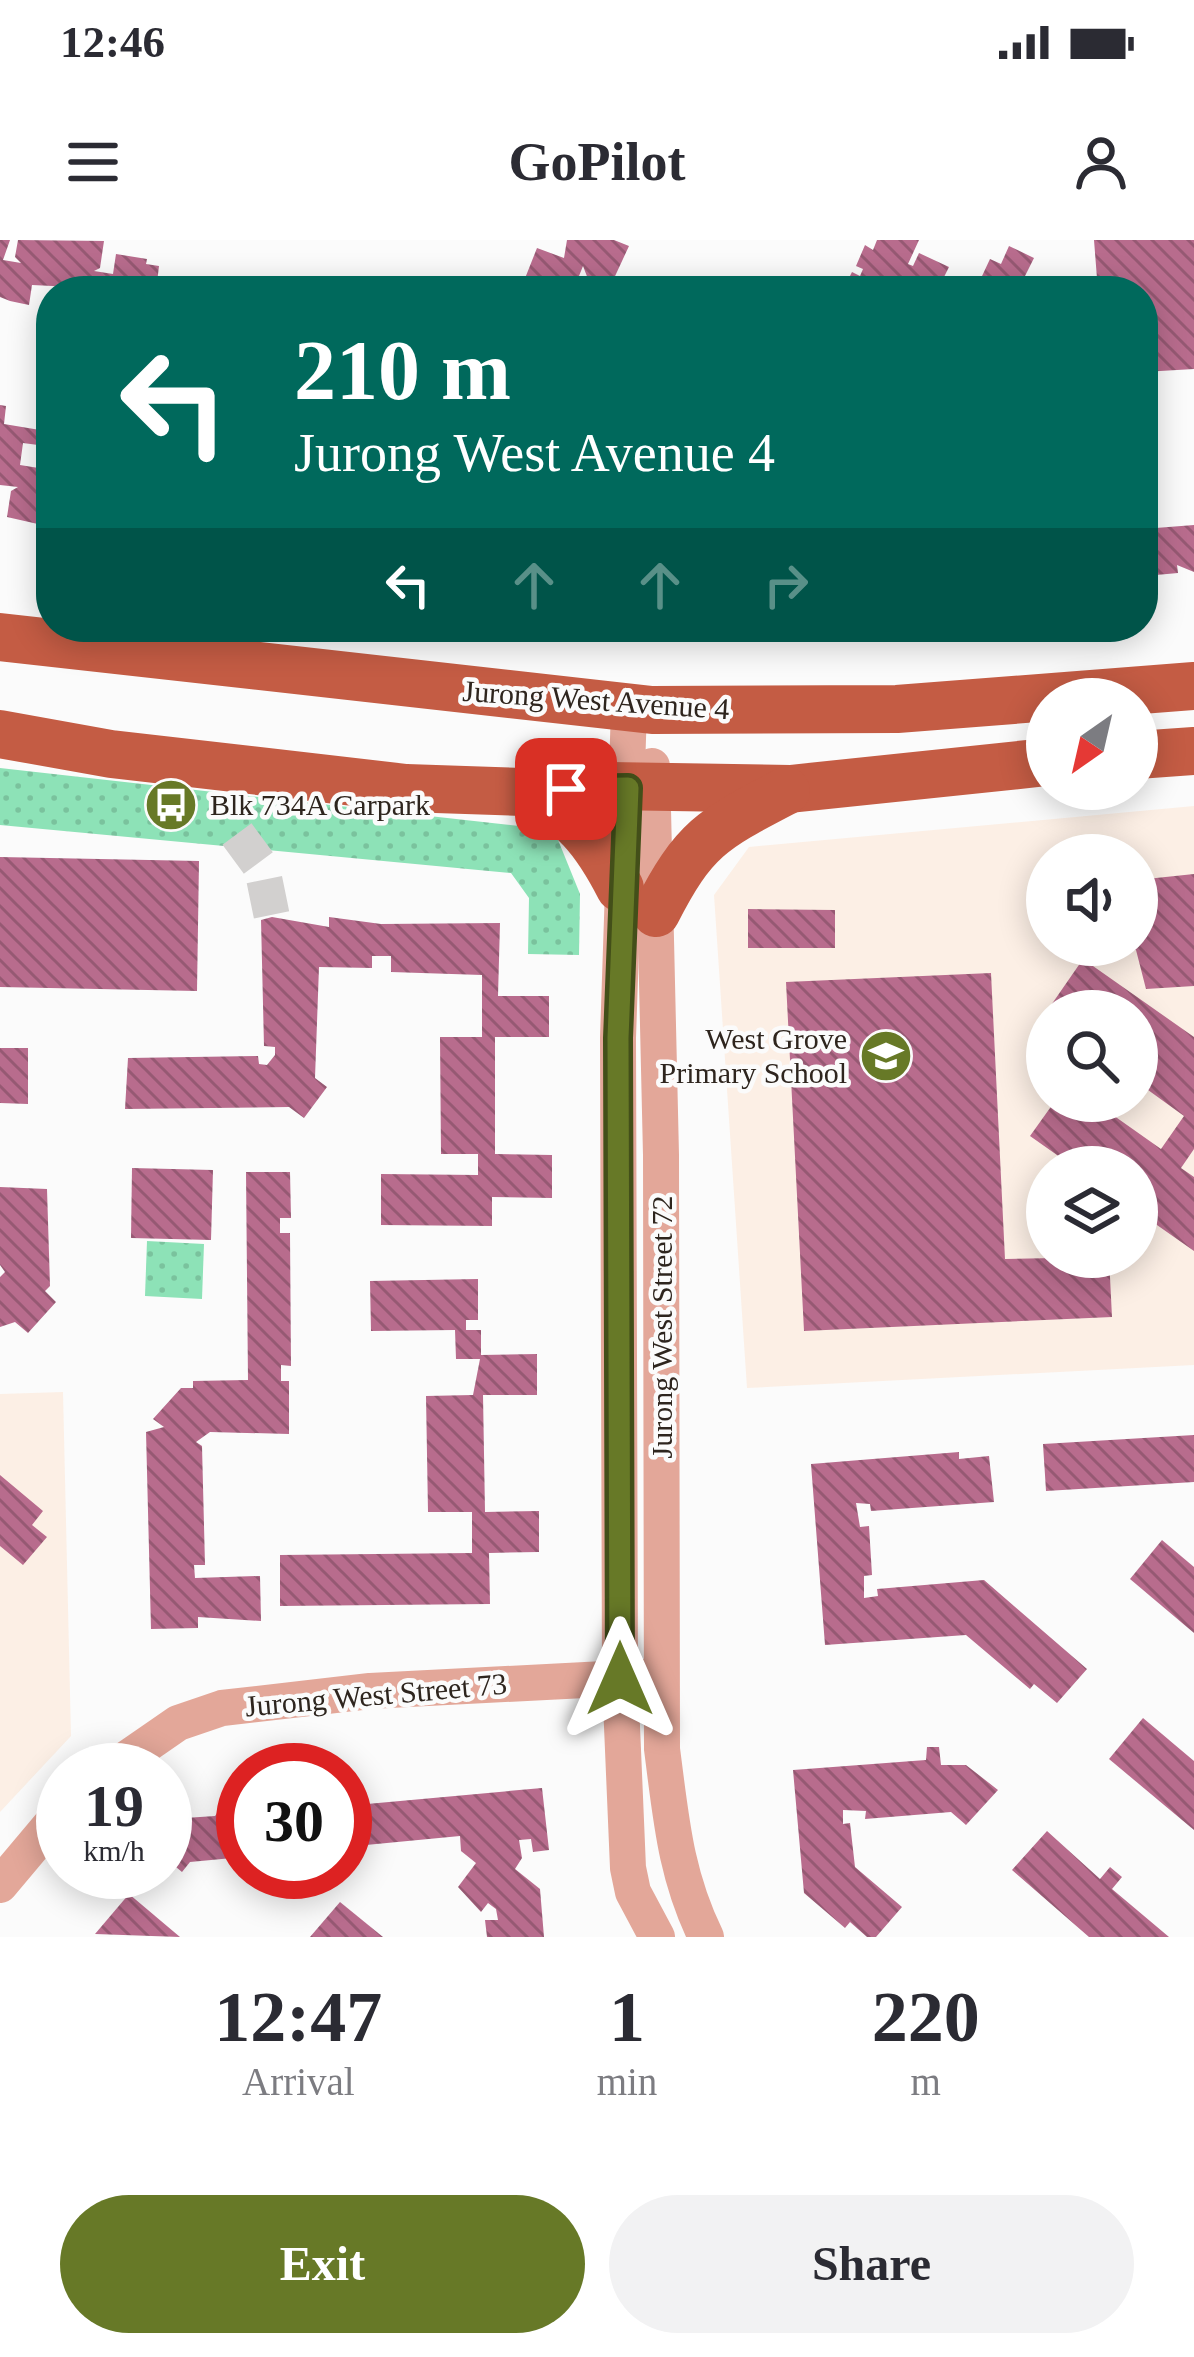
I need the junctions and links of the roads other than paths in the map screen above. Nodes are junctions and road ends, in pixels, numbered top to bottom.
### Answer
1 (0, 637) edge
2 (36, 641) edge
3 (44, 642) edge
4 (1194, 686) edge
5 (640, 709) junction
6 (0, 734) edge
7 (1194, 751) edge
8 (1158, 754) edge
9 (1026, 764) edge
10 (640, 787) junction
11 (790, 789) junction
12 (522, 792) junction
13 (638, 900) junction
14 (620, 1440) junction
15 (662, 1442) junction
16 (659, 1676) junction
17 (620, 1679) junction
18 (150, 1743) edge
19 (36, 1842) edge
20 (0, 1885) edge
21 (657, 1937) edge
22 (706, 1937) edge

1 - 2 main road, Jurong West Avenue 4
3 - 5 main road, Jurong West Avenue 4
4 - 5 main road, Jurong West Avenue 4
5 - 10 street, Jurong West Street 72
6 - 12 main road
7 - 8 main road
9 - 11 main road
10 - 11 main road
10 - 12 main road
10 - 13 street, Jurong West Street 72
11 - 13 main road
12 - 13 main road
13 - 14 street, Jurong West Street 72
13 - 15 street, Jurong West Street 72
14 - 15 street
14 - 17 street, Jurong West Street 72
15 - 16 street, Jurong West Street 72
16 - 17 street, Jurong West Street 73
16 - 22 street, Jurong West Street 72
17 - 18 street, Jurong West Street 73
17 - 21 street, Jurong West Street 72
19 - 20 street

